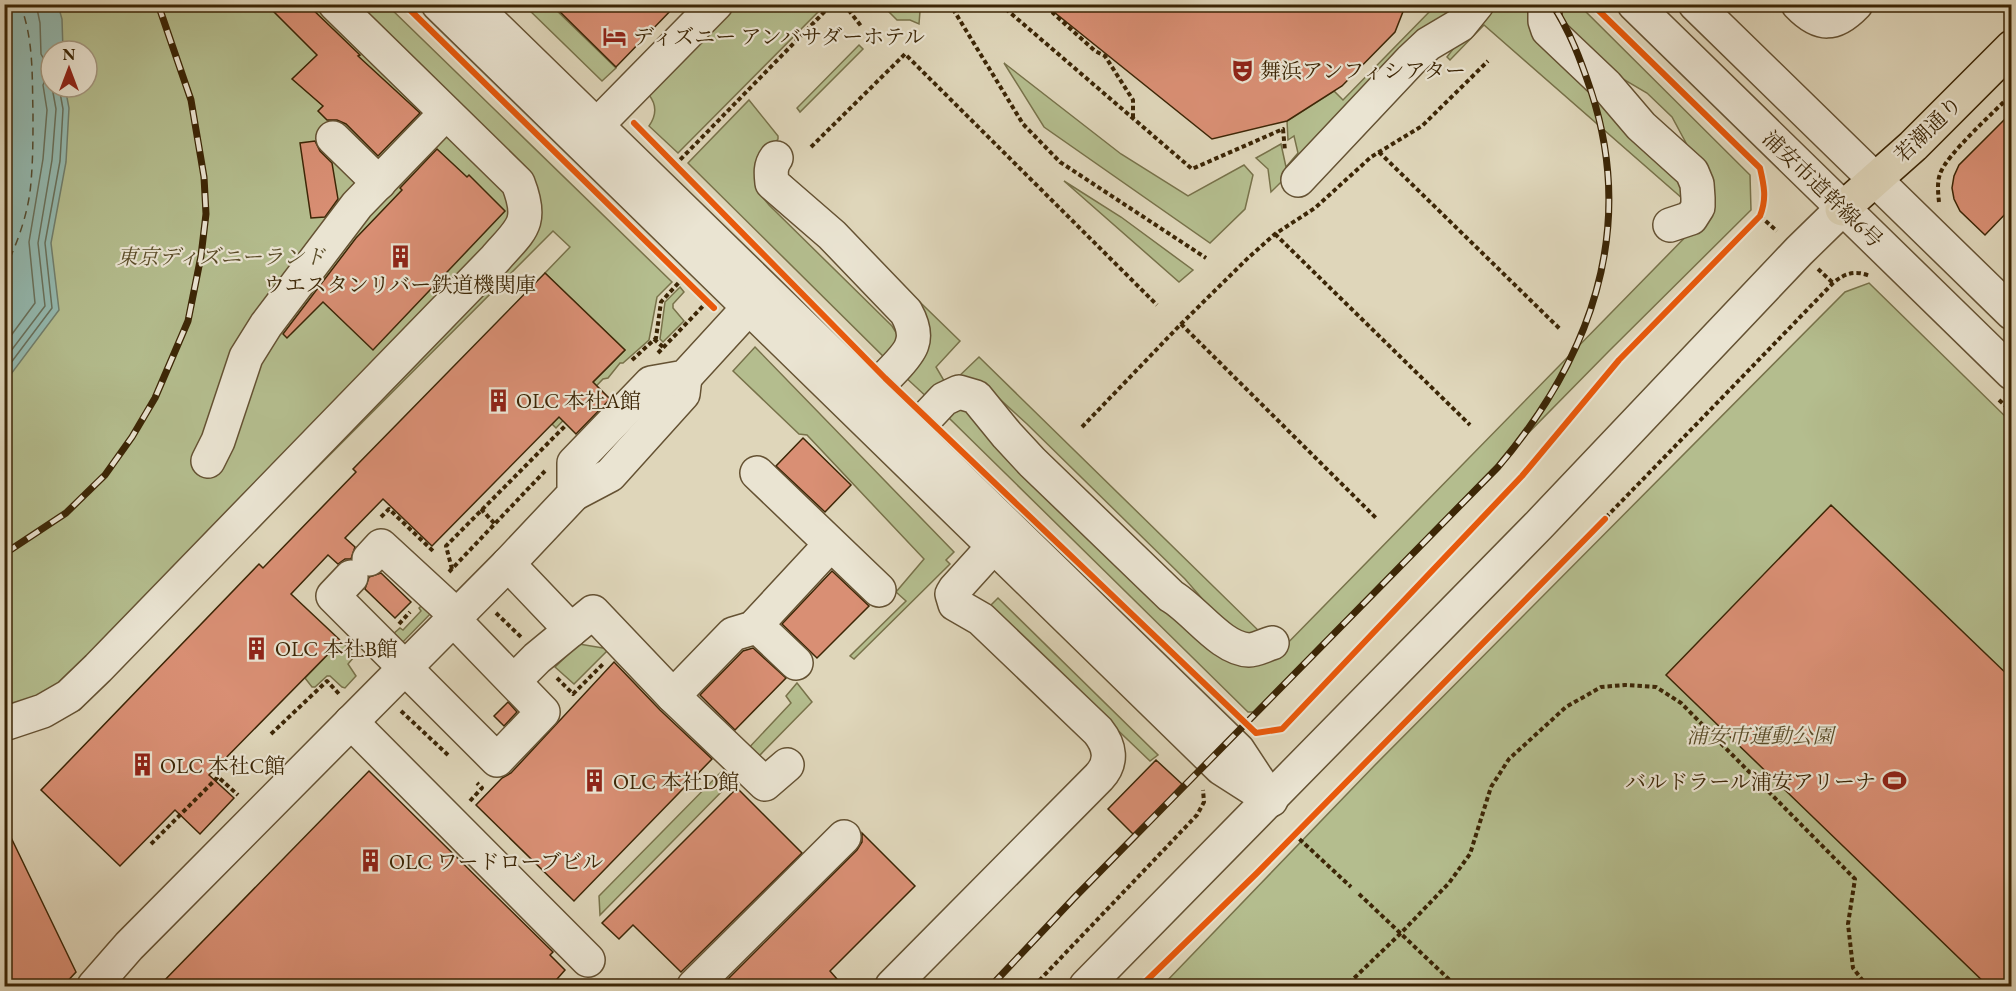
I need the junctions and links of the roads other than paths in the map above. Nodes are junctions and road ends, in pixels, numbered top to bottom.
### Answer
1 (335, 4) edge
2 (438, 4) edge
3 (472, 4) edge
4 (1545, 4) edge
5 (1695, 4) edge
6 (1798, 4) edge
7 (1856, 4) edge
8 (710, 7) edge
9 (1469, 15) edge
10 (1626, 17) edge
11 (2012, 47) edge
12 (446, 113) junction
13 (596, 126) junction
14 (333, 138) dead end
15 (774, 171) dead end
16 (1875, 179) junction
17 (1298, 180) dead end
18 (379, 183) junction
19 (1842, 209) junction
20 (1670, 225) dead end
21 (756, 300) junction
22 (2012, 313) edge
23 (2003, 384) edge
24 (871, 393) junction
25 (913, 432) junction
26 (208, 460) dead end
27 (757, 473) dead end
28 (830, 545) junction
29 (993, 547) junction
30 (508, 564) junction
31 (879, 590) dead end
32 (455, 617) junction
33 (756, 625) junction
34 (571, 630) junction
35 (1272, 643) dead end
36 (796, 663) dead end
37 (404, 668) junction
38 (514, 681) junction
39 (673, 696) junction
40 (347, 710) junction
41 (4, 724) edge
42 (787, 765) dead end
43 (1270, 800) junction
44 (844, 837) dead end
45 (588, 960) dead end
46 (94, 987) edge
47 (694, 987) edge
48 (892, 987) edge
49 (1086, 987) edge

1 - 12 street
2 - 21 street
3 - 13 street
4 - 20 street
5 - 16 street, 浦安市道幹線6号
6 - 7 street
8 - 13 street
9 - 17 street
10 - 19 street, 浦安市道幹線6号
11 - 16 main road, 若潮通り
12 - 18 street
12 - 41 street
13 - 21 street
14 - 18 street
15 - 24 street
16 - 19 main road, 若潮通り
16 - 22 street, 浦安市道幹線6号
18 - 26 street
19 - 23 street, 浦安市道幹線6号
19 - 43 street
21 - 24 street
21 - 29 street
21 - 30 street
24 - 25 street
25 - 35 street
25 - 43 street
27 - 28 street
28 - 31 street
28 - 33 street
29 - 43 street
29 - 48 street
30 - 32 street
30 - 34 street
32 - 37 street
32 - 37 street
32 - 38 street
33 - 36 street
33 - 39 street
34 - 38 street
34 - 39 street
37 - 38 street
37 - 40 street
39 - 42 street
40 - 45 street
40 - 46 street
43 - 49 street
44 - 47 street

